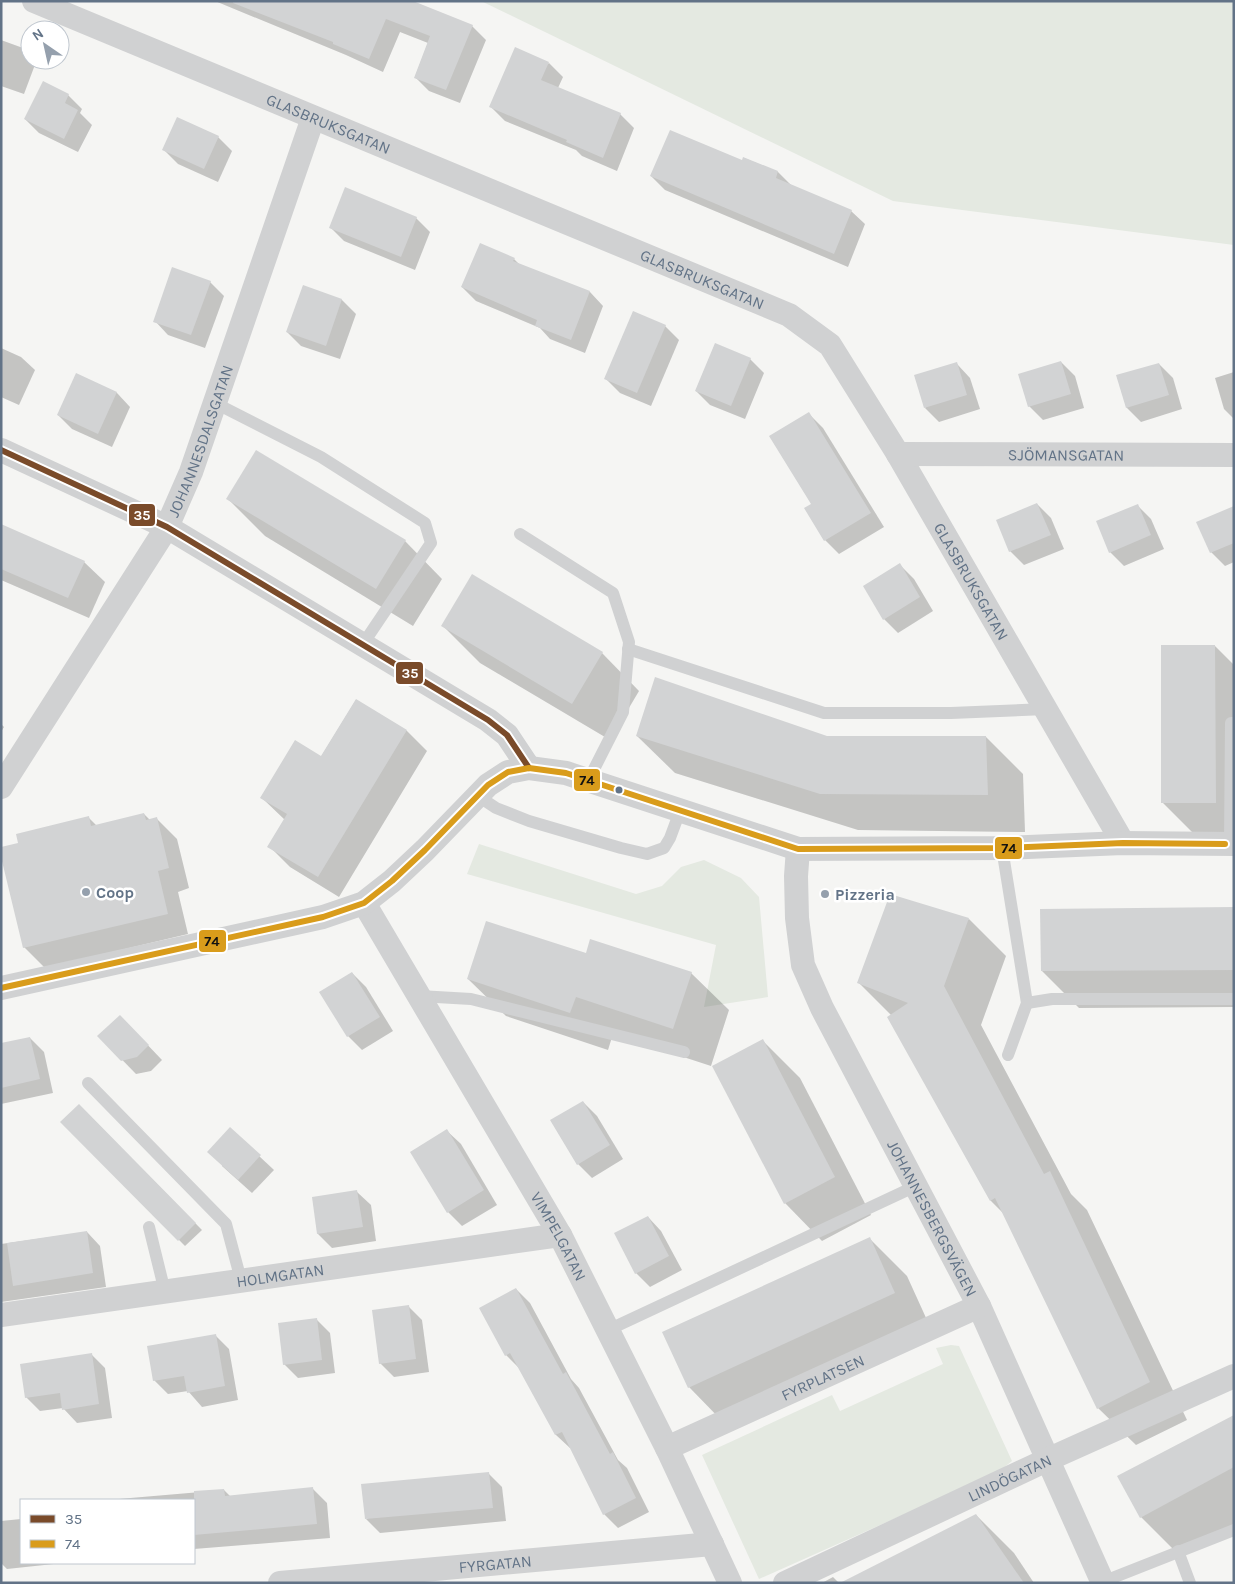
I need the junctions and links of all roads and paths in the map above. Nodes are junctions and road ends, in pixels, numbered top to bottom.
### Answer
1 (34, 1) edge
2 (313, 118) junction
3 (215, 403) junction
4 (1, 450) edge
5 (898, 454) junction
6 (1234, 455) edge
7 (167, 527) junction
8 (520, 534) dead end
9 (363, 644) junction
10 (628, 649) junction
11 (1046, 709) junction
12 (1234, 723) edge
13 (529, 768) junction
14 (588, 781) junction
15 (1, 787) edge
16 (478, 796) junction
17 (680, 811) junction
18 (1123, 843) junction
19 (1232, 844) edge
20 (1002, 848) junction
21 (798, 849) junction
22 (364, 903) junction
23 (1, 988) edge
24 (419, 996) junction
25 (1234, 999) edge
26 (1027, 1003) junction
27 (684, 1052) dead end
28 (1008, 1055) dead end
29 (88, 1083) dead end
30 (916, 1186) junction
31 (149, 1227) dead end
32 (560, 1235) junction
33 (241, 1280) junction
34 (165, 1292) junction
35 (979, 1306) junction
36 (1, 1315) edge
37 (608, 1330) junction
38 (1234, 1376) edge
39 (667, 1448) junction
40 (1049, 1459) junction
41 (1234, 1530) edge
42 (712, 1544) junction
43 (1178, 1551) junction
44 (1103, 1582) edge
45 (280, 1583) edge
46 (730, 1583) edge
47 (784, 1583) edge
48 (1190, 1583) edge

1 - 2 street, GLASBRUKSGATAN
2 - 3 street, JOHANNESDALSGATAN
2 - 5 street, GLASBRUKSGATAN
3 - 7 street, JOHANNESDALSGATAN
3 - 9 lane
4 - 7 street
5 - 6 street, SJÖMANSGATAN
5 - 11 street, GLASBRUKSGATAN
7 - 9 street
7 - 15 street, JOHANNESDALSGATAN
8 - 10 lane
9 - 13 street
10 - 11 lane
10 - 14 lane
11 - 18 street, GLASBRUKSGATAN
12 - 19 lane
13 - 14 street
13 - 16 street
14 - 17 street
16 - 17 lane
16 - 22 street
17 - 21 street
18 - 19 street
18 - 20 street
20 - 21 street
20 - 26 lane
21 - 30 street, JOHANNESBERGSVÄGEN
22 - 23 street
22 - 24 street, VIMPELGATAN
24 - 27 lane
24 - 32 street, VIMPELGATAN
25 - 26 lane
26 - 28 lane
29 - 33 lane
30 - 35 street, JOHANNESBERGSVÄGEN
30 - 37 lane
31 - 34 lane
32 - 33 street, HOLMGATAN
32 - 37 street, VIMPELGATAN
33 - 34 street, HOLMGATAN
34 - 36 street, HOLMGATAN
35 - 39 street, FYRPLATSEN
35 - 40 street, JOHANNESBERGSVÄGEN
37 - 39 street, VIMPELGATAN
38 - 40 street, LINDÖGATAN
39 - 42 street, VIMPELGATAN
40 - 44 street, JOHANNESBERGSVÄGEN
40 - 47 street, LINDÖGATAN
41 - 43 lane
42 - 45 street, FYRGATAN
42 - 46 street, VIMPELGATAN
43 - 44 lane
43 - 48 lane

